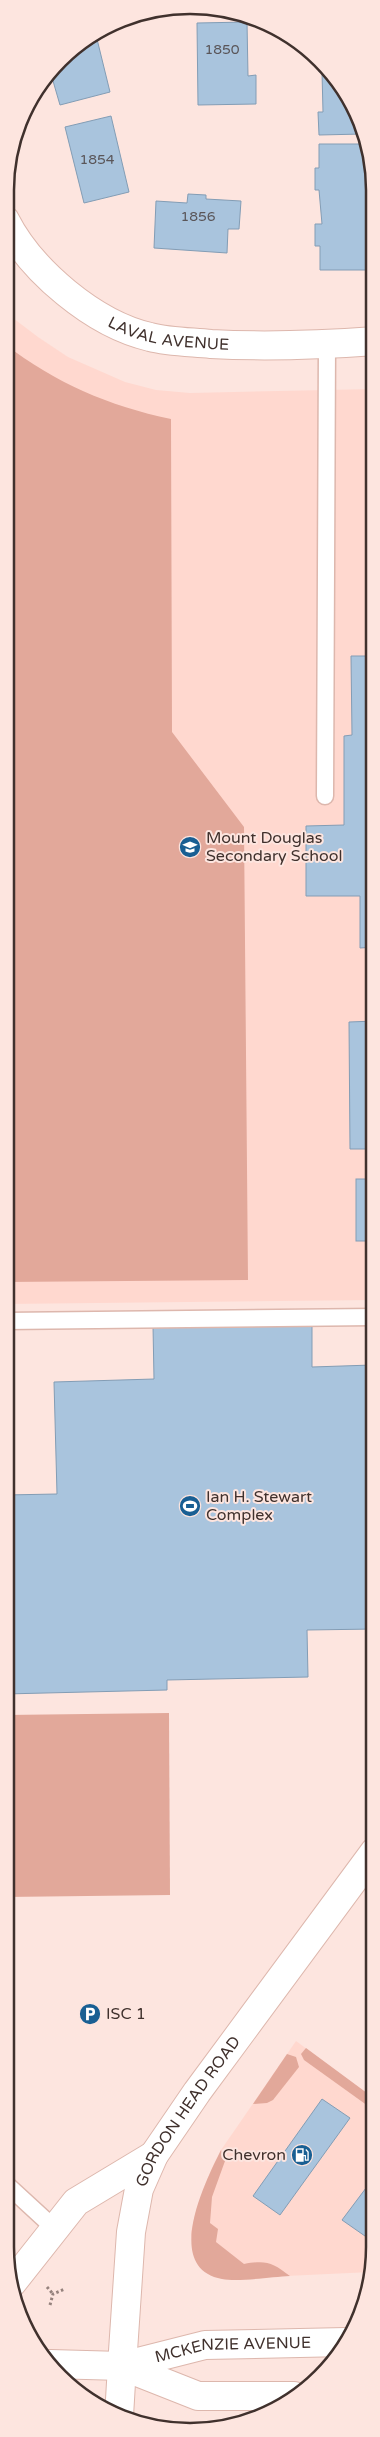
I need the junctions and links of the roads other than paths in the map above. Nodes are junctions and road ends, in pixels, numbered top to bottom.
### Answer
1 (14, 233) edge
2 (366, 343) edge
3 (326, 345) junction
4 (326, 796) dead end
5 (366, 1318) edge
6 (14, 1321) edge
7 (366, 1863) edge
8 (154, 2155) junction
9 (14, 2191) edge
10 (54, 2228) junction
11 (16, 2277) edge
12 (339, 2342) edge
13 (58, 2364) edge
14 (122, 2366) junction
15 (285, 2396) edge
16 (120, 2409) edge

1 - 3 main road, LAVAL AVENUE
2 - 3 main road, LAVAL AVENUE
3 - 4 lane
5 - 6 lane
7 - 8 main road, GORDON HEAD ROAD
8 - 10 main road
8 - 14 main road, GORDON HEAD ROAD
9 - 10 lane
10 - 11 main road
12 - 14 main road, MCKENZIE AVENUE
13 - 14 main road, MCKENZIE AVENUE
14 - 15 main road, MCKENZIE AVENUE
14 - 16 main road, GORDON HEAD ROAD

